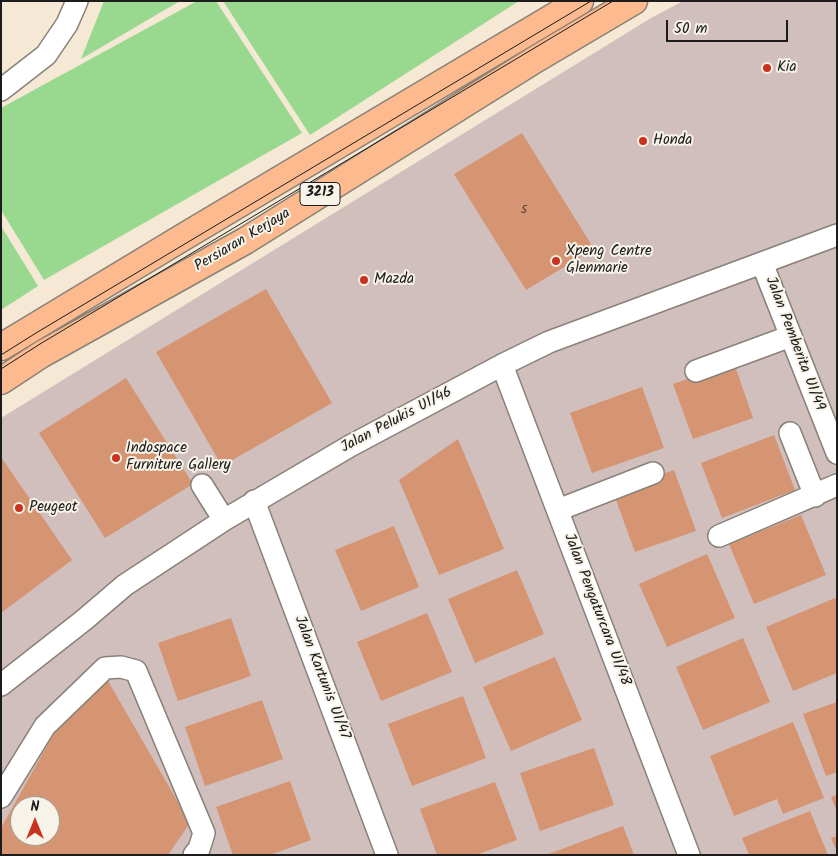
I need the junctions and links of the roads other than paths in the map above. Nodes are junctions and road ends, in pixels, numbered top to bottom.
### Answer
1 (77, 1) edge
2 (580, 1) edge
3 (634, 1) edge
4 (1, 90) edge
5 (837, 236) edge
6 (762, 263) junction
7 (791, 336) junction
8 (1, 347) edge
9 (502, 365) junction
10 (696, 371) dead end
11 (1, 381) edge
12 (790, 433) dead end
13 (837, 453) edge
14 (653, 473) dead end
15 (202, 485) dead end
16 (837, 485) edge
17 (814, 496) junction
18 (254, 501) junction
19 (558, 510) junction
20 (224, 520) junction
21 (719, 536) dead end
22 (1, 685) edge
23 (1, 797) edge
24 (194, 855) edge
25 (387, 855) edge
26 (689, 855) edge

1 - 4 street
2 - 8 main road, 3213
3 - 11 main road, Persiaran Kerjaya / 3213
5 - 6 street, Jalan Pelukis U1/46
6 - 7 street, Jalan Pemberita U1/49
6 - 9 street, Jalan Pelukis U1/46
7 - 10 street
7 - 13 street, Jalan Pemberita U1/49
9 - 18 street, Jalan Pelukis U1/46
9 - 19 street, Jalan Pengaturcara U1/48
12 - 17 street
14 - 19 street
15 - 20 street
16 - 17 street
17 - 21 street
18 - 20 street, Jalan Pelukis U1/46
18 - 25 street, Jalan Kartunis U1/47
19 - 26 street, Jalan Pengaturcara U1/48
20 - 22 street, Jalan Pelukis U1/46
23 - 24 street

